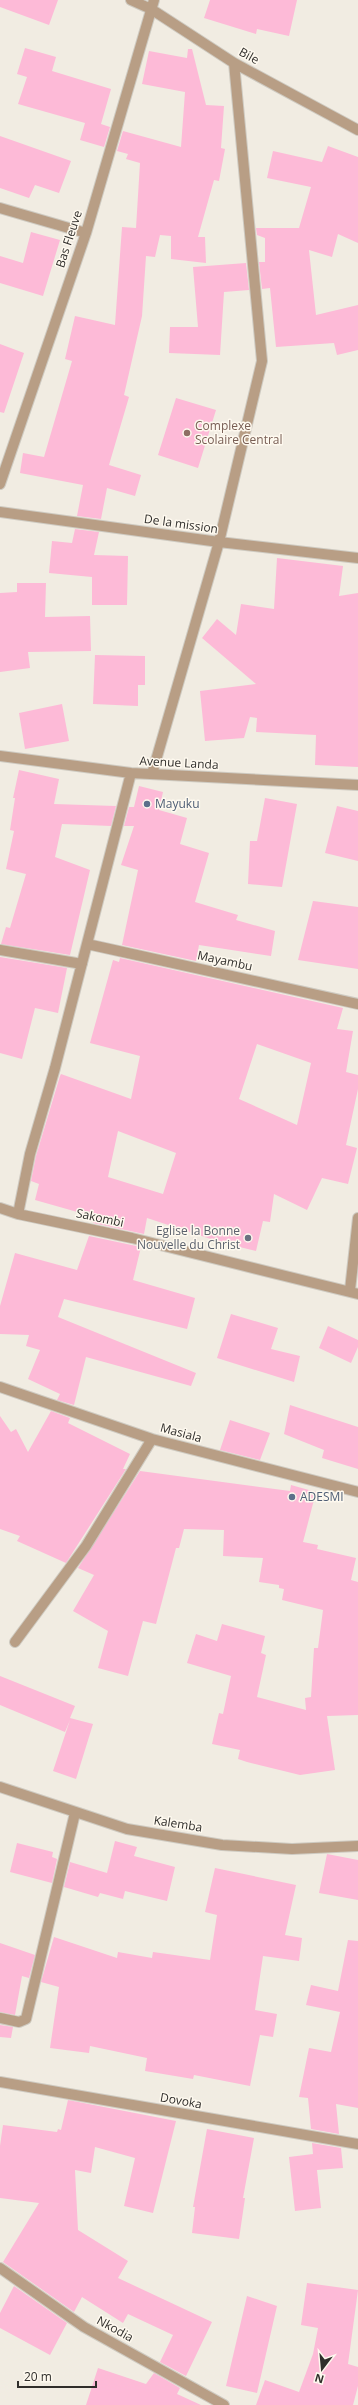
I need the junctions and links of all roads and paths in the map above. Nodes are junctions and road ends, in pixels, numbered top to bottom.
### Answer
1 (131, 0) edge
2 (153, 4) edge
3 (234, 63) junction
4 (358, 130) edge
5 (0, 208) edge
6 (86, 233) junction
7 (0, 484) edge
8 (0, 512) edge
9 (219, 542) junction
10 (358, 558) edge
11 (0, 756) edge
12 (131, 774) junction
13 (152, 774) junction
14 (358, 785) edge
15 (87, 944) junction
16 (0, 950) edge
17 (82, 964) junction
18 (358, 1004) edge
19 (0, 1208) edge
20 (18, 1214) junction
21 (358, 1218) edge
22 (354, 1292) edge
23 (0, 1387) edge
24 (152, 1439) junction
25 (358, 1492) edge
26 (15, 1642) dead end
27 (0, 1787) edge
28 (75, 1813) junction
29 (358, 1846) edge
30 (0, 2018) edge
31 (0, 2082) edge
32 (358, 2144) edge
33 (0, 2268) edge
34 (224, 2405) edge

1 - 2 street, Bile
2 - 3 street, Bile
2 - 6 street, Bas Fleuve
3 - 4 street, Bile
3 - 9 street
5 - 6 street
6 - 7 street, Bas Fleuve
8 - 9 street, De la mission
9 - 10 street, De la mission
9 - 13 street
11 - 12 street, Avenue Landa
12 - 13 street, Avenue Landa
12 - 15 street
13 - 14 street, Avenue Landa
15 - 17 street
15 - 18 street, Mayambu
16 - 17 street
17 - 20 street
19 - 20 street, Sakombi
20 - 22 street, Sakombi
21 - 22 street
23 - 24 street, Masiala
24 - 25 street, Masiala
24 - 26 street
27 - 28 street, Kalemba
28 - 29 street, Kalemba
28 - 30 street
31 - 32 street, Dovoka
33 - 34 street, Nkodia

